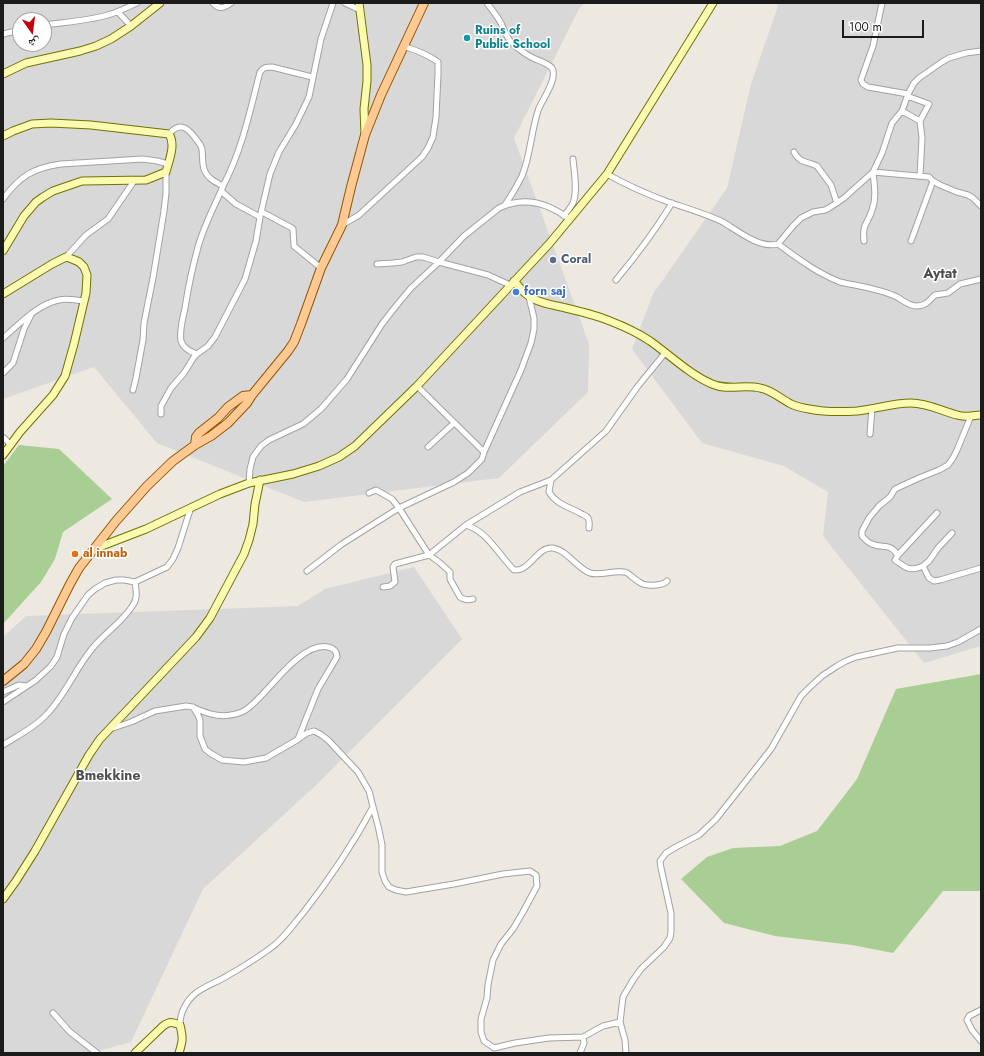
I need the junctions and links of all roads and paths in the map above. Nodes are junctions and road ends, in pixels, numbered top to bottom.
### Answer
1 (137, 3) edge
2 (160, 3) edge
3 (213, 3) edge
4 (231, 3) edge
5 (332, 3) edge
6 (345, 3) edge
7 (424, 3) edge
8 (487, 3) edge
9 (713, 3) edge
10 (882, 3) edge
11 (359, 6) edge
12 (118, 12) junction
13 (52, 25) edge
14 (131, 26) junction
15 (403, 46) junction
16 (981, 51) edge
17 (3, 74) edge
18 (312, 77) junction
19 (908, 95) junction
20 (902, 111) junction
21 (920, 121) junction
22 (169, 134) junction
23 (365, 135) junction
24 (3, 136) edge
25 (794, 152) dead end
26 (572, 159) dead end
27 (168, 164) junction
28 (166, 172) junction
29 (873, 172) junction
30 (607, 174) junction
31 (920, 176) junction
32 (134, 181) junction
33 (933, 182) junction
34 (223, 186) junction
35 (221, 191) junction
36 (3, 199) edge
37 (672, 203) junction
38 (837, 203) junction
39 (505, 205) junction
40 (981, 206) edge
41 (261, 214) junction
42 (567, 218) junction
43 (342, 225) junction
44 (864, 241) dead end
45 (911, 241) dead end
46 (778, 244) junction
47 (3, 251) edge
48 (66, 258) junction
49 (439, 262) junction
50 (377, 264) dead end
51 (321, 268) junction
52 (981, 279) edge
53 (616, 280) dead end
54 (512, 283) junction
55 (3, 294) edge
56 (529, 297) junction
57 (84, 301) junction
58 (32, 314) junction
59 (3, 338) edge
60 (665, 353) junction
61 (197, 354) junction
62 (3, 373) edge
63 (417, 386) junction
64 (133, 390) dead end
65 (252, 394) junction
66 (872, 408) junction
67 (161, 414) dead end
68 (981, 415) edge
69 (219, 416) junction
70 (971, 416) junction
71 (454, 423) junction
72 (226, 424) junction
73 (870, 434) dead end
74 (4, 438) edge
75 (11, 445) junction
76 (195, 445) junction
77 (428, 447) dead end
78 (484, 452) junction
79 (3, 455) edge
80 (260, 480) junction
81 (550, 480) junction
82 (249, 483) junction
83 (369, 493) dead end
84 (191, 507) junction
85 (399, 508) junction
86 (937, 513) dead end
87 (466, 525) junction
88 (589, 528) dead end
89 (952, 533) dead end
90 (94, 549) junction
91 (429, 555) junction
92 (898, 555) junction
93 (923, 566) junction
94 (981, 568) edge
95 (307, 571) dead end
96 (667, 581) dead end
97 (135, 582) junction
98 (383, 587) dead end
99 (473, 599) dead end
100 (981, 629) edge
101 (3, 681) edge
102 (26, 686) junction
103 (3, 692) edge
104 (3, 702) edge
105 (193, 707) junction
106 (110, 729) junction
107 (297, 740) junction
108 (3, 745) edge
109 (373, 807) junction
110 (3, 899) edge
111 (981, 1010) edge
112 (54, 1013) dead end
113 (620, 1022) junction
114 (180, 1025) junction
115 (583, 1037) junction
116 (981, 1041) edge
117 (97, 1053) edge
118 (135, 1053) edge
119 (179, 1053) edge
120 (580, 1053) edge
121 (626, 1053) edge

1 - 12 street
2 - 14 street
3 - 4 street
5 - 18 street
6 - 11 street
7 - 15 main road
8 - 39 street
9 - 30 street
10 - 19 street
11 - 23 street
12 - 13 street
12 - 14 street
14 - 17 street
15 - 23 main road
15 - 43 street
16 - 19 street
18 - 34 street
18 - 41 street
19 - 20 street
19 - 21 street
20 - 21 street
20 - 29 street
21 - 31 street
22 - 24 street
22 - 27 street
22 - 34 street
23 - 43 main road
25 - 38 street
26 - 42 street
27 - 28 street
27 - 36 street
28 - 32 street
28 - 64 street
29 - 31 street
29 - 38 street
29 - 44 street
30 - 37 street
30 - 42 street
31 - 33 street
32 - 47 street
32 - 48 street
33 - 40 street
33 - 45 street
34 - 35 street
35 - 41 street
35 - 61 street
37 - 46 street
37 - 53 street
38 - 46 street
39 - 42 street
39 - 49 street
41 - 51 street
41 - 61 street
42 - 54 street
43 - 51 main road
46 - 52 street
48 - 55 street
48 - 57 street
49 - 50 street
49 - 54 street
49 - 82 street
51 - 65 main road
54 - 56 street
54 - 63 street
56 - 60 street
56 - 78 street
57 - 58 street
57 - 75 street
58 - 59 street
58 - 62 street
60 - 66 street
60 - 81 street
61 - 67 street
63 - 71 street
63 - 80 street
65 - 69 main road
65 - 72 main road
66 - 70 street
66 - 73 street
68 - 70 street
69 - 72 main road
69 - 76 main road
70 - 92 street
71 - 77 street
71 - 78 street
72 - 76 main road
74 - 75 street
75 - 79 street
76 - 90 main road
78 - 85 street
80 - 82 street
80 - 106 street
81 - 87 street
81 - 88 street
82 - 84 street
83 - 85 street
84 - 90 street
84 - 97 street
85 - 91 street
85 - 95 street
86 - 92 street
87 - 91 street
87 - 96 street
89 - 93 street
90 - 101 main road
91 - 98 street
91 - 99 street
92 - 93 street
93 - 94 street
97 - 102 street
97 - 108 street
100 - 113 street
102 - 103 street
102 - 104 street
105 - 106 street
105 - 107 street
105 - 107 street
106 - 110 street
107 - 109 street
109 - 114 street
109 - 115 street
111 - 116 street
112 - 117 street
113 - 115 street
113 - 121 street
114 - 118 street
114 - 119 street
115 - 120 street

